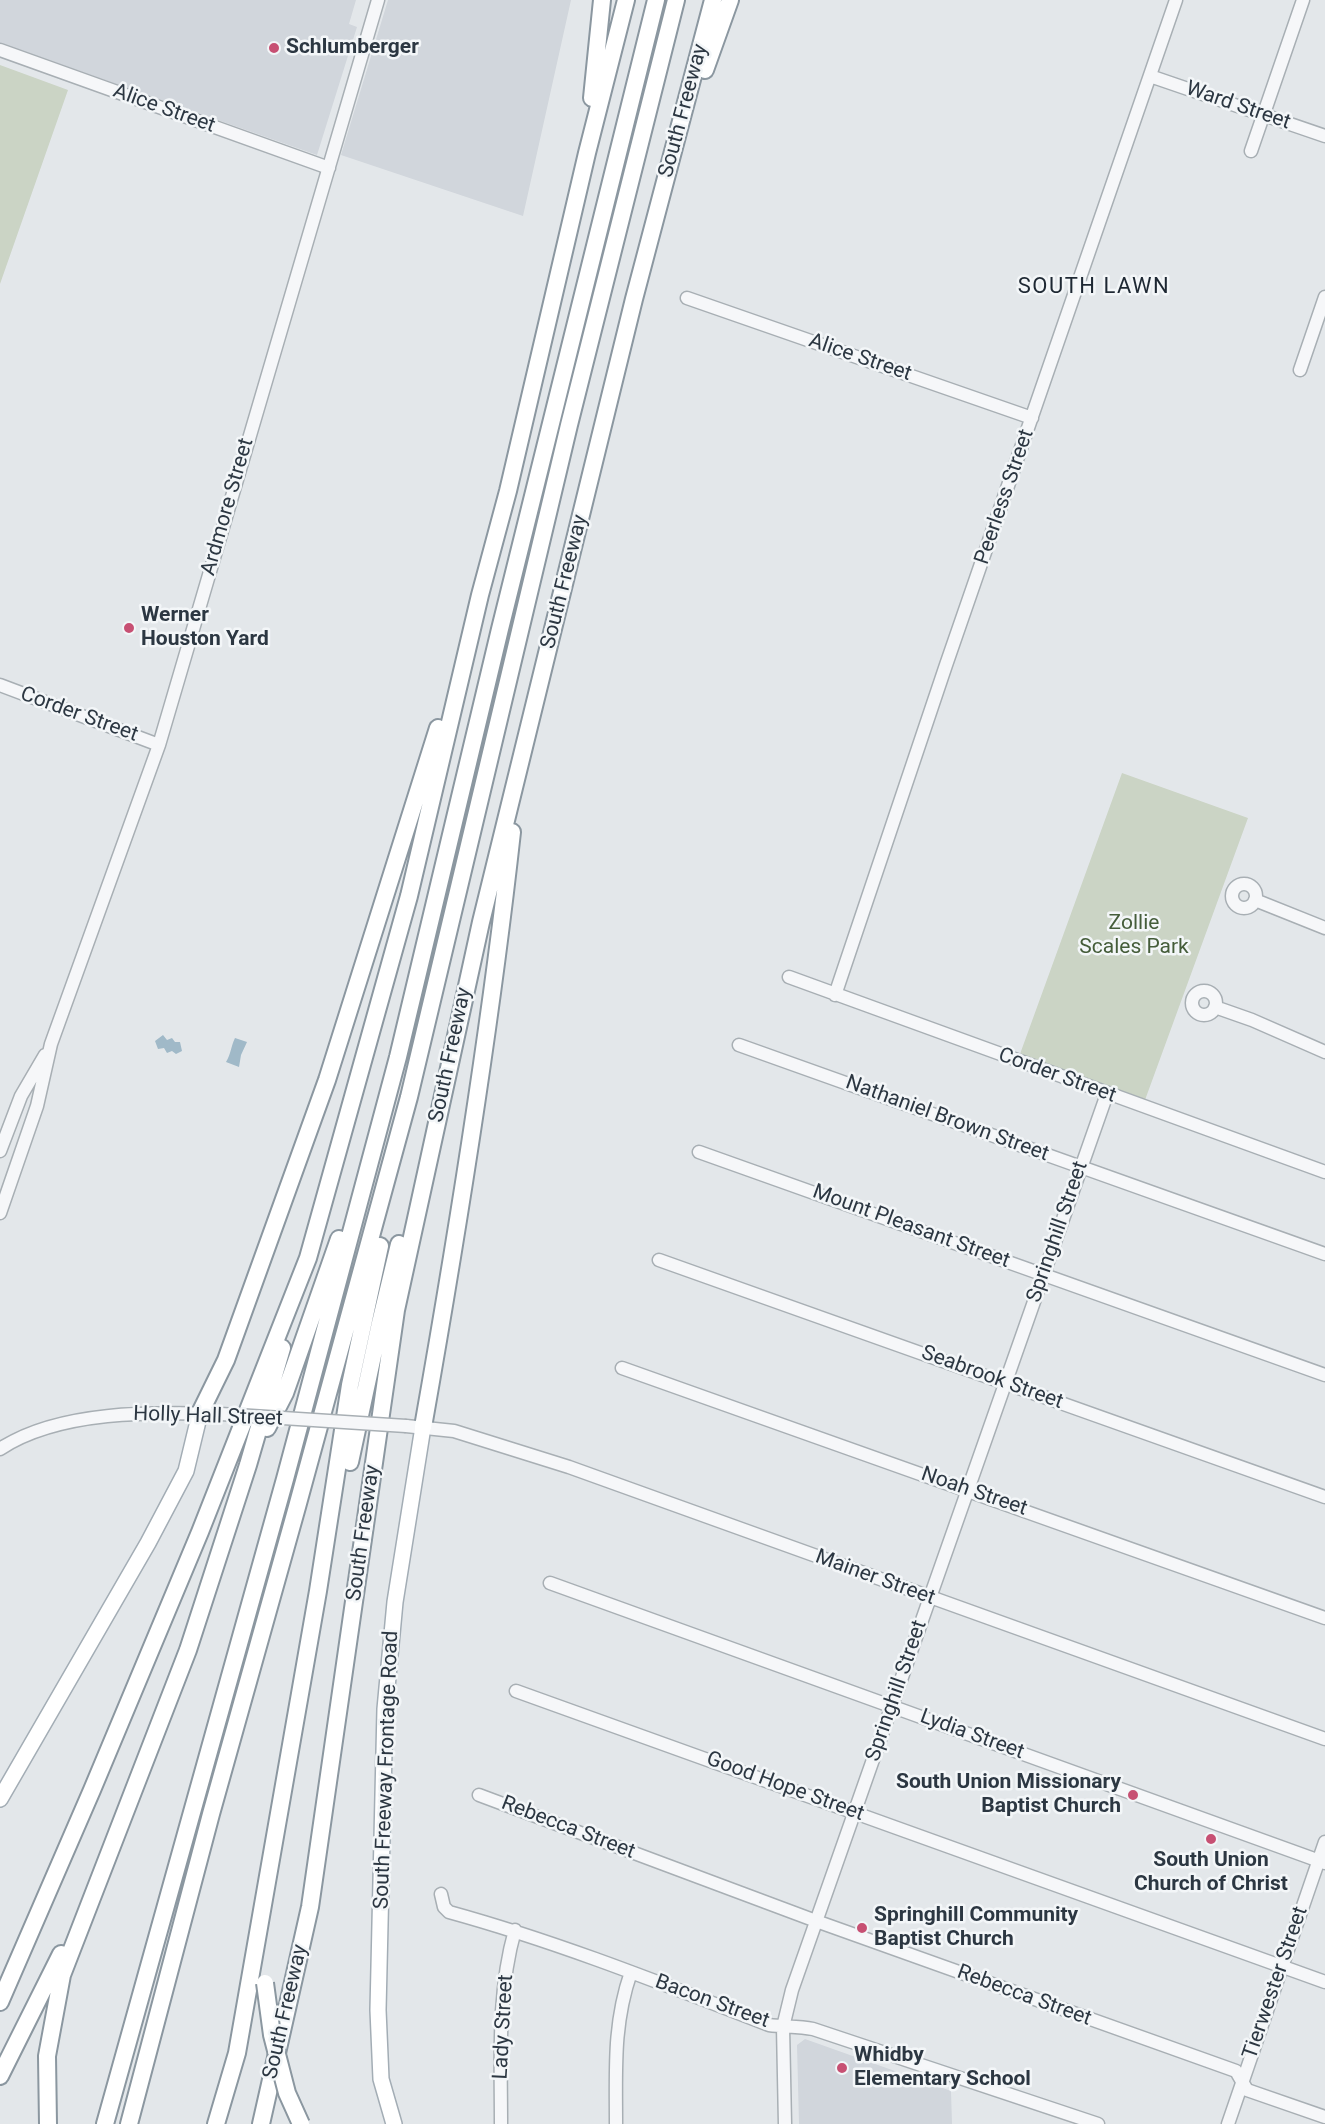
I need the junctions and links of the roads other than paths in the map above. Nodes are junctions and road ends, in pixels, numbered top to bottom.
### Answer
1 (378, 0) edge
2 (602, 0) edge
3 (626, 0) edge
4 (656, 0) edge
5 (676, 0) edge
6 (714, 0) edge
7 (730, 0) edge
8 (1176, 0) edge
9 (1303, 0) edge
10 (0, 50) edge
11 (1150, 76) junction
12 (1265, 116) junction
13 (1325, 136) edge
14 (1251, 151) dead end
15 (587, 153) junction
16 (329, 168) junction
17 (668, 173) junction
18 (1325, 297) edge
19 (687, 298) dead end
20 (1300, 370) dead end
21 (1032, 418) junction
22 (480, 595) junction
23 (0, 686) edge
24 (159, 745) junction
25 (520, 765) junction
26 (1255, 900) dead end
27 (1325, 928) edge
28 (789, 977) dead end
29 (835, 995) junction
30 (1215, 1007) dead end
31 (51, 1044) junction
32 (739, 1045) dead end
33 (1325, 1052) edge
34 (398, 1057) junction
35 (443, 1092) junction
36 (1107, 1094) junction
37 (0, 1151) edge
38 (699, 1152) dead end
39 (1081, 1167) junction
40 (1325, 1172) edge
41 (381, 1200) junction
42 (0, 1213) edge
43 (1325, 1254) edge
44 (308, 1258) junction
45 (659, 1260) dead end
46 (1044, 1275) junction
47 (622, 1368) dead end
48 (1325, 1375) edge
49 (1005, 1383) junction
50 (200, 1413) junction
51 (414, 1426) junction
52 (0, 1449) edge
53 (249, 1465) junction
54 (968, 1490) junction
55 (1325, 1497) edge
56 (550, 1583) dead end
57 (318, 1591) junction
58 (930, 1598) junction
59 (1325, 1618) edge
60 (516, 1691) dead end
61 (892, 1706) junction
62 (1325, 1739) edge
63 (479, 1795) dead end
64 (0, 1800) edge
65 (854, 1812) junction
66 (1325, 1842) edge
67 (1322, 1862) edge
68 (104, 1864) junction
69 (441, 1894) dead end
70 (816, 1921) junction
71 (515, 1930) junction
72 (1283, 1966) junction
73 (631, 1972) junction
74 (1325, 1982) edge
75 (257, 1984) junction
76 (0, 2002) edge
77 (783, 2027) junction
78 (0, 2076) edge
79 (1243, 2081) junction
80 (1325, 2118) edge
81 (48, 2124) edge
82 (105, 2124) edge
83 (129, 2124) edge
84 (216, 2124) edge
85 (261, 2124) edge
86 (301, 2124) edge
87 (394, 2124) edge
88 (501, 2124) edge
89 (616, 2124) edge
90 (785, 2124) edge
91 (1098, 2124) edge
92 (1228, 2124) edge

1 - 16 street, Ardmore Street
2 - 15 highway
3 - 15 highway
4 - 34 highway
5 - 41 highway
6 - 17 highway, South Freeway
7 - 17 highway
8 - 11 street, Peerless Street
9 - 12 street
10 - 16 street, Alice Street
11 - 12 street, Ward Street
11 - 21 street, Peerless Street
12 - 13 street, Ward Street
12 - 14 street
15 - 22 highway
16 - 24 street, Ardmore Street
17 - 25 highway, South Freeway
18 - 20 street
19 - 21 street, Alice Street
21 - 29 street, Peerless Street
22 - 44 highway
22 - 50 highway
23 - 24 street, Corder Street
24 - 31 street, Ardmore Street
25 - 35 highway, South Freeway
25 - 51 highway
26 - 27 street
28 - 29 street, Corder Street
29 - 36 street, Corder Street
30 - 33 street
31 - 37 street, Ardmore Street
31 - 42 street, Ardmore Street
32 - 39 street, Nathaniel Brown Street
34 - 53 highway
34 - 82 highway
35 - 57 highway
35 - 85 highway, South Freeway
36 - 39 street, Springhill Street
36 - 40 street, Corder Street
38 - 46 street, Mount Pleasant Street
39 - 43 street, Nathaniel Brown Street
39 - 46 street, Springhill Street
41 - 57 highway
41 - 83 highway
44 - 53 highway
44 - 76 highway
45 - 49 street, Seabrook Street
46 - 48 street, Mount Pleasant Street
46 - 49 street, Springhill Street
47 - 54 street, Noah Street
49 - 54 street, Springhill Street
49 - 55 street, Seabrook Street
50 - 51 street, Holly Hall Street, bridge
50 - 52 street, Holly Hall Street
50 - 64 main road
51 - 58 street, Mainer Street
51 - 87 main road, South Freeway Frontage Road
53 - 68 highway
54 - 58 street, Springhill Street
54 - 59 street, Noah Street
56 - 61 street, Lydia Street
57 - 75 highway
58 - 61 street, Springhill Street
58 - 62 street, Mainer Street
60 - 65 street, Good Hope Street
61 - 65 street, Springhill Street
61 - 67 street, Lydia Street
63 - 70 street, Rebecca Street
65 - 70 street, Springhill Street
65 - 72 street, Good Hope Street
66 - 67 street, Tierwester Street
67 - 72 street, Tierwester Street
68 - 78 highway
68 - 81 highway
69 - 71 street, Bacon Street
70 - 77 street, Springhill Street
70 - 79 street, Rebecca Street
71 - 73 street, Bacon Street
71 - 88 street, Lady Street
72 - 74 street, Good Hope Street
72 - 79 street, Tierwester Street
73 - 77 street, Bacon Street
73 - 89 street
75 - 84 highway
75 - 86 highway, bridge
77 - 90 street, Springhill Street
77 - 91 street, Bacon Street
79 - 80 street, Rebecca Street
79 - 92 street, Tierwester Street

